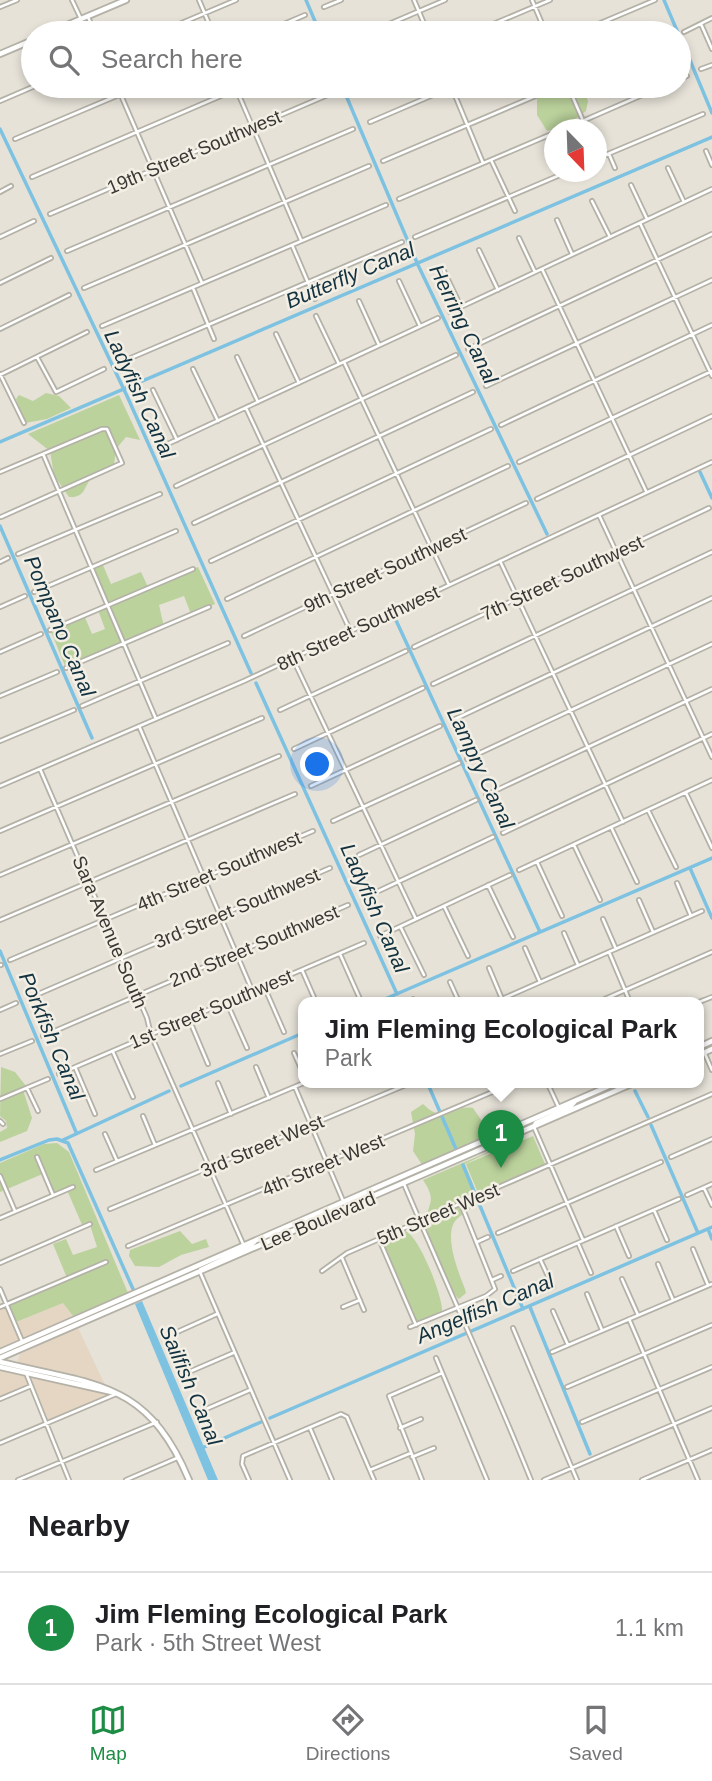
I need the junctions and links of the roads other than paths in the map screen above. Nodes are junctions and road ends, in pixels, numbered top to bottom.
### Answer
1 (16, 0) edge
2 (72, 0) edge
3 (126, 0) edge
4 (199, 0) edge
5 (236, 0) edge
6 (341, 0) edge
7 (414, 0) edge
8 (445, 0) edge
9 (532, 0) edge
10 (550, 0) edge
11 (655, 0) edge
12 (0, 7) edge
13 (324, 7) dead end
14 (535, 7) junction
15 (419, 11) junction
16 (205, 13) junction
17 (305, 15) dead end
18 (88, 16) junction
19 (712, 18) edge
20 (81, 19) junction
21 (76, 21) edge
22 (90, 21) edge
23 (186, 21) edge
24 (208, 21) edge
25 (291, 21) edge
26 (396, 21) edge
27 (423, 21) edge
28 (501, 21) edge
29 (541, 21) edge
30 (605, 21) edge
31 (701, 24) junction
32 (691, 29) edge
33 (21, 45) edge
34 (712, 49) edge
35 (0, 54) edge
36 (712, 65) edge
37 (701, 69) dead end
38 (21, 92) edge
39 (112, 98) edge
40 (123, 98) edge
41 (212, 98) edge
42 (241, 98) edge
43 (321, 98) edge
44 (425, 98) edge
45 (457, 98) edge
46 (531, 98) edge
47 (573, 98) edge
48 (635, 98) edge
49 (0, 101) edge
50 (703, 114) dead end
51 (583, 119) edge
52 (585, 119) edge
53 (370, 122) dead end
54 (467, 125) junction
55 (253, 127) junction
56 (353, 129) dead end
57 (137, 132) junction
58 (544, 137) edge
59 (15, 139) dead end
60 (706, 151) dead end
61 (609, 154) joint
62 (491, 159) junction
63 (383, 161) dead end
64 (483, 163) junction
65 (269, 165) junction
66 (712, 165) edge
67 (369, 166) dead end
68 (615, 168) dead end
69 (668, 168) dead end
70 (153, 170) junction
71 (32, 177) dead end
72 (544, 182) edge
73 (631, 185) dead end
74 (11, 186) dead end
75 (712, 189) edge
76 (0, 191) edge
77 (509, 197) junction
78 (399, 199) dead end
79 (592, 201) dead end
80 (684, 202) junction
81 (285, 203) junction
82 (386, 205) dead end
83 (169, 207) junction
84 (515, 211) dead end
85 (50, 214) dead end
86 (647, 219) junction
87 (557, 220) dead end
88 (34, 221) dead end
89 (640, 223) junction
90 (712, 234) edge
91 (0, 237) edge
92 (415, 237) dead end
93 (610, 237) junction
94 (519, 238) dead end
95 (301, 240) junction
96 (402, 242) dead end
97 (186, 245) junction
98 (292, 245) junction
99 (479, 250) dead end
100 (67, 251) dead end
101 (572, 254) junction
102 (51, 258) dead end
103 (658, 260) junction
104 (443, 269) dead end
105 (542, 269) junction
106 (535, 272) junction
107 (712, 280) edge
108 (399, 281) dead end
109 (308, 282) junction
110 (0, 283) edge
111 (201, 283) junction
112 (192, 287) junction
113 (84, 288) dead end
114 (498, 290) junction
115 (69, 295) dead end
116 (675, 297) junction
117 (315, 299) dead end
118 (359, 301) dead end
119 (559, 306) junction
120 (461, 307) junction
121 (450, 312) dead end
122 (316, 316) dead end
123 (438, 318) dead end
124 (208, 325) junction
125 (712, 325) edge
126 (102, 326) dead end
127 (420, 326) junction
128 (0, 329) edge
129 (87, 332) dead end
130 (276, 334) dead end
131 (693, 335) junction
132 (215, 340) dead end
133 (577, 343) junction
134 (379, 345) junction
135 (468, 349) dead end
136 (456, 355) dead end
137 (37, 357) junction
138 (237, 357) dead end
139 (344, 362) junction
140 (119, 363) dead end
141 (339, 364) junction
142 (104, 369) dead end
143 (193, 369) dead end
144 (711, 373) edge
145 (0, 374) edge
146 (594, 381) junction
147 (299, 383) junction
148 (486, 386) dead end
149 (153, 390) dead end
150 (473, 392) dead end
151 (362, 399) junction
152 (258, 402) junction
153 (246, 408) junction
154 (712, 416) edge
155 (612, 418) junction
156 (218, 421) junction
157 (24, 424) dead end
158 (501, 425) dead end
159 (491, 429) dead end
160 (379, 436) junction
161 (177, 440) junction
162 (263, 445) junction
163 (159, 448) dead end
164 (43, 454) junction
165 (629, 455) junction
166 (519, 462) dead end
167 (712, 462) edge
168 (508, 467) dead end
169 (0, 472) edge
170 (397, 474) junction
171 (281, 482) junction
172 (176, 486) dead end
173 (59, 492) junction
174 (646, 492) junction
175 (160, 494) dead end
176 (537, 499) dead end
177 (526, 503) dead end
178 (709, 508) dead end
179 (414, 511) junction
180 (598, 515) junction
181 (1, 517) edge
182 (298, 520) junction
183 (194, 523) dead end
184 (75, 530) junction
185 (176, 531) dead end
186 (432, 548) junction
187 (616, 552) junction
188 (712, 552) edge
189 (18, 554) dead end
190 (316, 557) junction
191 (8, 558) dead end
192 (211, 561) dead end
193 (500, 561) junction
194 (0, 562) edge
195 (91, 568) junction
196 (193, 569) dead end
197 (449, 585) junction
198 (633, 590) junction
199 (34, 592) dead end
200 (333, 594) junction
201 (25, 596) dead end
202 (517, 598) junction
203 (712, 598) edge
204 (227, 599) dead end
205 (107, 606) junction
206 (0, 607) edge
207 (209, 607) dead end
208 (651, 627) junction
209 (50, 630) dead end
210 (351, 631) junction
211 (41, 634) dead end
212 (244, 636) dead end
213 (535, 636) junction
214 (124, 643) junction
215 (228, 643) dead end
216 (712, 644) edge
217 (414, 647) dead end
218 (406, 651) dead end
219 (0, 652) edge
220 (293, 659) junction
221 (668, 664) junction
222 (66, 668) dead end
223 (57, 672) dead end
224 (552, 673) junction
225 (140, 681) junction
226 (433, 684) dead end
227 (423, 688) dead end
228 (712, 689) edge
229 (0, 696) edge
230 (310, 696) junction
231 (686, 701) junction
232 (82, 706) dead end
233 (74, 710) dead end
234 (280, 710) dead end
235 (570, 710) junction
236 (262, 718) dead end
237 (156, 719) junction
238 (453, 720) dead end
239 (139, 726) junction
240 (440, 726) dead end
241 (328, 733) junction
242 (712, 734) edge
243 (703, 738) junction
244 (0, 741) edge
245 (588, 747) junction
246 (294, 749) dead end
247 (279, 756) dead end
248 (712, 757) edge
249 (467, 759) dead end
250 (459, 763) dead end
251 (156, 764) junction
252 (40, 769) junction
253 (346, 770) junction
254 (712, 780) edge
255 (605, 785) junction
256 (0, 786) edge
257 (312, 786) dead end
258 (686, 793) junction
259 (295, 794) dead end
260 (486, 795) dead end
261 (476, 800) dead end
262 (172, 802) junction
263 (56, 807) junction
264 (363, 807) junction
265 (648, 810) junction
266 (333, 821) dead end
267 (622, 822) junction
268 (611, 827) junction
269 (0, 831) edge
270 (313, 831) dead end
271 (503, 833) dead end
272 (493, 837) dead end
273 (188, 839) junction
274 (72, 844) junction
275 (380, 845) junction
276 (574, 845) junction
277 (712, 848) edge
278 (359, 855) dead end
279 (537, 862) junction
280 (676, 867) dead end
281 (330, 868) dead end
282 (519, 870) dead end
283 (0, 875) edge
284 (510, 875) dead end
285 (204, 877) junction
286 (88, 882) junction
287 (398, 882) junction
288 (637, 882) dead end
289 (677, 883) dead end
290 (488, 885) junction
291 (368, 896) dead end
292 (600, 900) dead end
293 (639, 900) dead end
294 (348, 905) dead end
295 (444, 906) junction
296 (702, 911) dead end
297 (220, 915) junction
298 (562, 916) dead end
299 (691, 916) junction
300 (416, 919) junction
301 (603, 919) dead end
302 (0, 920) edge
303 (104, 920) junction
304 (400, 926) junction
305 (653, 932) junction
306 (564, 933) dead end
307 (380, 936) dead end
308 (513, 937) dead end
309 (364, 943) dead end
310 (526, 948) dead end
311 (616, 949) junction
312 (609, 952) junction
313 (712, 952) edge
314 (237, 953) junction
315 (340, 954) junction
316 (468, 956) dead end
317 (121, 958) junction
318 (10, 960) dead end
319 (578, 965) junction
320 (489, 968) dead end
321 (302, 970) junction
322 (424, 975) dead end
323 (450, 982) dead end
324 (540, 982) junction
325 (264, 986) junction
326 (625, 990) junction
327 (253, 991) junction
328 (509, 995) joint
329 (137, 996) junction
330 (314, 997) edge
331 (359, 997) edge
332 (457, 997) edge
333 (501, 997) edge
334 (506, 997) edge
335 (609, 997) edge
336 (628, 997) edge
337 (29, 998) dead end
338 (226, 1002) junction
339 (16, 1003) dead end
340 (0, 1010) edge
341 (189, 1018) junction
342 (284, 1032) dead end
343 (151, 1035) junction
344 (43, 1036) dead end
345 (32, 1041) dead end
346 (247, 1048) dead end
347 (113, 1051) junction
348 (294, 1053) dead end
349 (0, 1054) edge
350 (298, 1062) edge
351 (208, 1064) dead end
352 (75, 1067) junction
353 (256, 1067) dead end
354 (59, 1074) dead end
355 (48, 1079) dead end
356 (218, 1083) dead end
357 (298, 1086) edge
358 (295, 1087) junction
359 (27, 1088) junction
360 (399, 1088) edge
361 (502, 1088) edge
362 (550, 1088) edge
363 (604, 1088) edge
364 (622, 1088) edge
365 (623, 1088) edge
366 (619, 1090) junction
367 (712, 1094) edge
368 (133, 1097) dead end
369 (269, 1098) junction
370 (0, 1099) edge
371 (575, 1101) junction
372 (559, 1108) junction
373 (38, 1111) dead end
374 (95, 1114) dead end
375 (231, 1114) junction
376 (142, 1116) dead end
377 (311, 1125) junction
378 (534, 1127) junction
379 (195, 1129) junction
380 (105, 1133) dead end
381 (712, 1139) edge
382 (155, 1145) junction
383 (37, 1157) dead end
384 (671, 1157) dead end
385 (117, 1161) junction
386 (661, 1162) dead end
387 (327, 1163) junction
388 (550, 1166) junction
389 (211, 1167) junction
390 (96, 1170) dead end
391 (0, 1176) edge
392 (401, 1178) junction
393 (404, 1184) junction
394 (712, 1184) edge
395 (72, 1187) dead end
396 (704, 1188) junction
397 (53, 1195) junction
398 (687, 1195) dead end
399 (679, 1199) dead end
400 (344, 1202) junction
401 (566, 1203) junction
402 (461, 1204) junction
403 (227, 1205) junction
404 (712, 1205) edge
405 (110, 1209) dead end
406 (346, 1209) junction
407 (654, 1210) junction
408 (15, 1211) junction
409 (0, 1218) edge
410 (419, 1222) junction
411 (90, 1224) dead end
412 (616, 1226) junction
413 (498, 1233) dead end
414 (488, 1237) dead end
415 (379, 1240) junction
416 (667, 1240) dead end
417 (254, 1241) junction
418 (583, 1241) junction
419 (477, 1242) junction
420 (578, 1243) junction
421 (244, 1245) junction
422 (128, 1246) dead end
423 (693, 1250) dead end
424 (342, 1256) junction
425 (629, 1256) dead end
426 (540, 1259) junction
427 (0, 1262) edge
428 (106, 1262) dead end
429 (658, 1264) dead end
430 (322, 1271) dead end
431 (200, 1272) junction
432 (513, 1272) dead end
433 (591, 1273) dead end
434 (501, 1276) dead end
435 (622, 1279) dead end
436 (492, 1280) junction
437 (710, 1284) edge
438 (553, 1287) dead end
439 (0, 1289) edge
440 (587, 1294) dead end
441 (360, 1300) junction
442 (673, 1300) junction
443 (7, 1305) junction
444 (0, 1307) edge
445 (343, 1307) dead end
446 (456, 1308) junction
447 (364, 1310) dead end
448 (553, 1311) dead end
449 (218, 1314) junction
450 (638, 1315) junction
451 (629, 1319) junction
452 (416, 1325) junction
453 (712, 1325) edge
454 (410, 1327) dead end
455 (513, 1328) dead end
456 (603, 1330) junction
457 (166, 1337) dead end
458 (23, 1342) junction
459 (568, 1345) junction
460 (22, 1349) junction
461 (0, 1352) edge
462 (552, 1352) dead end
463 (233, 1353) junction
464 (644, 1354) junction
465 (436, 1358) dead end
466 (0, 1362) edge
467 (22, 1366) junction
468 (712, 1367) edge
469 (26, 1373) junction
470 (442, 1373) junction
471 (182, 1375) dead end
472 (68, 1378) junction
473 (71, 1384) junction
474 (96, 1385) junction
475 (31, 1386) junction
476 (567, 1387) dead end
477 (659, 1389) junction
478 (250, 1390) junction
479 (115, 1393) junction
480 (0, 1399) edge
481 (712, 1408) edge
482 (197, 1413) dead end
483 (421, 1419) dead end
484 (158, 1422) junction
485 (582, 1422) dead end
486 (46, 1423) junction
487 (674, 1424) junction
488 (310, 1428) junction
489 (400, 1428) junction
490 (0, 1443) edge
491 (274, 1443) junction
492 (433, 1448) dead end
493 (712, 1450) edge
494 (412, 1455) junction
495 (180, 1457) junction
496 (689, 1460) junction
497 (62, 1462) junction
498 (572, 1468) junction
499 (370, 1470) junction
500 (19, 1480) edge
501 (69, 1480) edge
502 (125, 1480) edge
503 (189, 1480) edge
504 (249, 1480) edge
505 (290, 1480) edge
506 (332, 1480) edge
507 (374, 1480) edge
508 (422, 1480) edge
509 (487, 1480) edge
510 (531, 1480) edge
511 (544, 1480) edge
512 (577, 1480) edge
513 (642, 1480) edge
514 (698, 1480) edge

1 - 12 street
2 - 20 street
3 - 18 main road
4 - 16 street
5 - 16 street
6 - 13 street
7 - 15 street
8 - 15 street
9 - 14 street
10 - 14 street
11 - 30 street
14 - 28 street
14 - 29 street
15 - 26 street
15 - 27 street
16 - 23 street
16 - 24 street
17 - 25 street
18 - 20 main road
18 - 22 street
19 - 31 street
20 - 21 main road
31 - 32 street
31 - 34 street
33 - 35 main road
36 - 37 street
38 - 49 street
39 - 59 street
40 - 57 street
41 - 57 street
42 - 55 street
43 - 55 street, 19th Street Southwest
44 - 53 street
45 - 54 street
46 - 54 street
47 - 51 street
48 - 52 street
50 - 61 street
54 - 63 street
54 - 64 street
55 - 65 street
55 - 70 street, 19th Street Southwest
56 - 65 street
57 - 70 street
57 - 71 street
58 - 62 street
60 - 66 street
61 - 68 street
62 - 64 street
62 - 77 street
64 - 78 street
65 - 81 street
65 - 83 street
67 - 81 street
69 - 80 street
70 - 83 street
70 - 85 street, 19th Street Southwest
72 - 77 street
73 - 86 street
74 - 76 street
75 - 80 street
77 - 84 street
77 - 92 street
79 - 93 street
80 - 86 street
81 - 95 street
81 - 97 street
82 - 95 street
83 - 97 street
83 - 100 street
86 - 89 street
87 - 101 street
88 - 91 street
89 - 93 street
89 - 103 street
90 - 103 street
93 - 101 street
94 - 106 street
95 - 98 street
96 - 109 street
97 - 111 street
97 - 113 street
98 - 109 street
98 - 111 street
99 - 114 street
101 - 105 street
102 - 110 street
103 - 116 street
103 - 119 street
104 - 120 street
105 - 106 street
105 - 119 street
106 - 114 street
107 - 116 street
108 - 127 street
109 - 117 street
109 - 124 street
111 - 112 street
112 - 124 street
112 - 126 street
114 - 120 street
115 - 128 street
116 - 131 street
116 - 133 street
118 - 134 street
119 - 133 street
119 - 135 street
120 - 121 street
122 - 141 street
123 - 127 street
124 - 132 street
124 - 140 street
125 - 131 street
127 - 134 street
129 - 137 street
130 - 147 street
131 - 144 street
131 - 146 street
133 - 146 street
133 - 148 street
134 - 139 street
136 - 151 street
137 - 142 street
137 - 145 street
138 - 152 street
139 - 141 street
139 - 151 street
141 - 147 street
143 - 156 street
144 - 155 street
145 - 157 street
146 - 155 street
146 - 158 street
147 - 152 street
149 - 161 street
150 - 160 street
151 - 160 street
151 - 162 street
152 - 153 street
153 - 156 street
153 - 162 street
154 - 165 street
155 - 165 street
155 - 166 street
156 - 161 street
159 - 170 street
160 - 170 street
160 - 171 street
161 - 163 street
162 - 171 street
162 - 172 street
164 - 169 street
164 - 173 street
164 - 173 street
165 - 174 street
165 - 176 street
167 - 174 street, 8th Street Southwest
168 - 179 street
170 - 179 street
170 - 182 street
171 - 182 street
171 - 183 street
173 - 181 street
173 - 184 street
174 - 180 street, 8th Street Southwest
175 - 184 street
177 - 186 street, 9th Street Southwest
178 - 187 street, 7th Street Southwest
179 - 186 street
179 - 190 street
180 - 187 street
180 - 193 street, 8th Street Southwest
182 - 190 street
182 - 192 street
184 - 189 street
184 - 195 street
185 - 195 street
186 - 197 street
186 - 200 street, 9th Street Southwest
187 - 198 street
187 - 202 street, 7th Street Southwest
188 - 198 street
190 - 200 street
190 - 204 street
191 - 194 street
193 - 197 street, 8th Street Southwest
193 - 202 street
195 - 199 street
195 - 205 street
196 - 205 street
197 - 210 street, 8th Street Southwest
198 - 208 street
198 - 213 street
200 - 210 street
200 - 212 street, 9th Street Southwest
201 - 206 street
202 - 213 street
202 - 217 street, 7th Street Southwest
203 - 208 street
205 - 209 street
205 - 214 street
207 - 214 street
208 - 221 street
208 - 224 street
210 - 220 street, 8th Street Southwest
211 - 219 street
213 - 224 street
213 - 226 street
214 - 222 street
214 - 225 street
215 - 225 street
216 - 221 street
218 - 230 street
220 - 230 street
220 - 237 street, 8th Street Southwest
221 - 231 street
221 - 235 street
223 - 229 street
224 - 235 street
224 - 238 street
225 - 232 street
225 - 237 street
227 - 241 street
228 - 231 street
230 - 234 street
230 - 241 street
231 - 243 street
231 - 245 street
233 - 244 street
235 - 245 street
235 - 249 street
236 - 251 street
237 - 239 street, 8th Street Southwest
239 - 251 street
239 - 252 street, 8th Street Southwest
240 - 253 street
241 - 246 street
241 - 253 street
242 - 243 street
243 - 248 street
243 - 255 street
245 - 255 street
245 - 260 street
247 - 262 street
250 - 264 street
251 - 262 street
251 - 263 street
252 - 256 street, 8th Street Southwest
252 - 263 street, Sara Avenue South
253 - 257 street
253 - 264 street
254 - 258 street
255 - 267 street
255 - 271 street
258 - 265 street
258 - 277 street
259 - 273 street
261 - 275 street
262 - 273 street
262 - 274 street
263 - 269 street
263 - 274 street, Sara Avenue South
264 - 266 street
264 - 275 street
265 - 267 street
265 - 280 street
267 - 268 street
268 - 276 street
268 - 288 street
270 - 285 street, 4th Street Southwest
272 - 287 street
273 - 285 street
273 - 286 street
274 - 283 street
274 - 286 street, Sara Avenue South
275 - 278 street
275 - 287 street
276 - 279 street
276 - 292 street
279 - 282 street
279 - 298 street
281 - 297 street, 3rd Street Southwest
284 - 290 street
285 - 297 street
285 - 303 street, 4th Street Southwest
286 - 302 street
286 - 303 street, Sara Avenue South
287 - 291 street
287 - 300 street
289 - 299 street
290 - 295 street
290 - 308 street
293 - 305 street
294 - 314 street, 2nd Street Southwest
295 - 300 street
295 - 316 street
296 - 299 street
297 - 314 street
297 - 317 street, 3rd Street Southwest
299 - 305 street
300 - 304 street
301 - 311 street
303 - 317 street, Sara Avenue South
303 - 318 street, 4th Street Southwest
304 - 307 street
304 - 322 street
305 - 311 street
306 - 319 street
309 - 315 street, 1st Street Southwest
310 - 324 street
311 - 312 street
312 - 319 street
312 - 326 street
313 - 326 street
314 - 327 street
314 - 329 street, 2nd Street Southwest
315 - 321 street, 1st Street Southwest
315 - 331 street
317 - 329 street, Sara Avenue South
317 - 337 street, 3rd Street Southwest
319 - 324 street
320 - 333 street
321 - 325 street, 1st Street Southwest
321 - 330 street
323 - 332 street
324 - 328 street
325 - 327 street, 1st Street Southwest
325 - 342 street
326 - 335 street
326 - 336 street
327 - 338 street, 1st Street Southwest
328 - 334 street
329 - 343 street, Sara Avenue South
329 - 344 street, 2nd Street Southwest
338 - 341 street, 1st Street Southwest
338 - 346 street
339 - 340 street
341 - 343 street, 1st Street Southwest
341 - 351 street
343 - 347 street, 1st Street Southwest
343 - 379 street, Sara Avenue South
345 - 349 street
347 - 352 street, 1st Street Southwest
347 - 368 street
348 - 350 street
352 - 354 street, 1st Street Southwest
352 - 374 street
353 - 369 street
355 - 359 street
356 - 375 street
357 - 358 street
358 - 369 street
358 - 377 street
359 - 370 street
359 - 373 street
360 - 377 street, 3rd Street West
361 - 387 street, 4th Street West
362 - 372 street
363 - 371 main road, Lee Boulevard
364 - 366 main road
365 - 366 main road, Lee Boulevard
366 - 378 main road, Lee Boulevard
367 - 388 street, 5th Street West
369 - 375 street
371 - 372 main road, Lee Boulevard
371 - 378 main road
372 - 392 main road, Lee Boulevard
375 - 379 street
376 - 382 street
377 - 387 street
377 - 389 street, 3rd Street West
378 - 388 street
378 - 393 main road, Lee Boulevard
379 - 382 street
379 - 389 street, Sara Avenue South
380 - 385 street
381 - 384 street
382 - 385 street
383 - 397 street
385 - 390 street
386 - 401 street
387 - 400 street
387 - 403 street, 4th Street West
388 - 401 street
388 - 402 street, 5th Street West
389 - 403 street, Sara Avenue South
389 - 405 street, 3rd Street West
391 - 408 street
392 - 393 street
392 - 400 main road, Lee Boulevard
393 - 406 main road, Lee Boulevard
393 - 410 street
394 - 396 street
395 - 397 street
396 - 398 street
396 - 404 street
397 - 408 street
399 - 407 street
400 - 406 street
400 - 417 main road, Lee Boulevard
401 - 413 street
401 - 418 street
402 - 410 street, 5th Street West
402 - 419 street
403 - 421 street, Sara Avenue South
403 - 422 street, 4th Street West
406 - 431 main road, Lee Boulevard
407 - 412 street
407 - 416 street
408 - 409 street
410 - 415 street, 5th Street West
410 - 446 street
411 - 427 street
412 - 418 street
412 - 425 street
414 - 419 street
415 - 424 street, 5th Street West
415 - 452 street
417 - 421 main road, Lee Boulevard
417 - 431 main road
418 - 420 street
419 - 436 street
420 - 426 street
420 - 433 street
421 - 458 main road, Lee Boulevard
423 - 437 street
424 - 430 street, 5th Street West
424 - 441 street
426 - 432 street
426 - 438 street
428 - 443 street
429 - 442 street
431 - 449 street
431 - 460 main road, Lee Boulevard
434 - 436 street
435 - 450 street
436 - 446 street
437 - 442 street
439 - 443 street
440 - 456 street
441 - 445 street
441 - 447 street
442 - 450 street
443 - 444 street
443 - 458 street
446 - 452 street
446 - 510 street
448 - 459 street
449 - 457 street
449 - 463 street
450 - 451 street
451 - 456 street
451 - 464 street
452 - 454 street
453 - 464 street
455 - 498 street
456 - 459 street
458 - 461 main road, Lee Boulevard
459 - 462 street
460 - 466 main road, Lee Boulevard
460 - 467 main road
463 - 471 street
463 - 478 street
464 - 476 street
464 - 477 street
465 - 470 street
466 - 467 main road
466 - 469 main road
467 - 472 main road
468 - 477 street
469 - 473 main road
469 - 475 street
470 - 489 street
470 - 509 street
472 - 473 main road
472 - 474 main road
473 - 474 main road
473 - 479 main road
474 - 479 main road
475 - 480 street
475 - 486 street
477 - 485 street
477 - 487 street
478 - 482 street
478 - 491 street
479 - 484 main road
479 - 486 street
481 - 487 street
483 - 489 street
484 - 495 main road
484 - 497 street
486 - 490 street
486 - 497 street
487 - 496 street
487 - 498 street
488 - 491 street
488 - 499 street
488 - 506 street
489 - 494 street
491 - 504 street
491 - 505 street
492 - 494 street
493 - 496 street
494 - 499 street
494 - 508 street
495 - 502 street
495 - 503 main road
496 - 513 street
496 - 514 street
497 - 500 street
497 - 501 street
498 - 511 street
498 - 512 street
499 - 507 street

